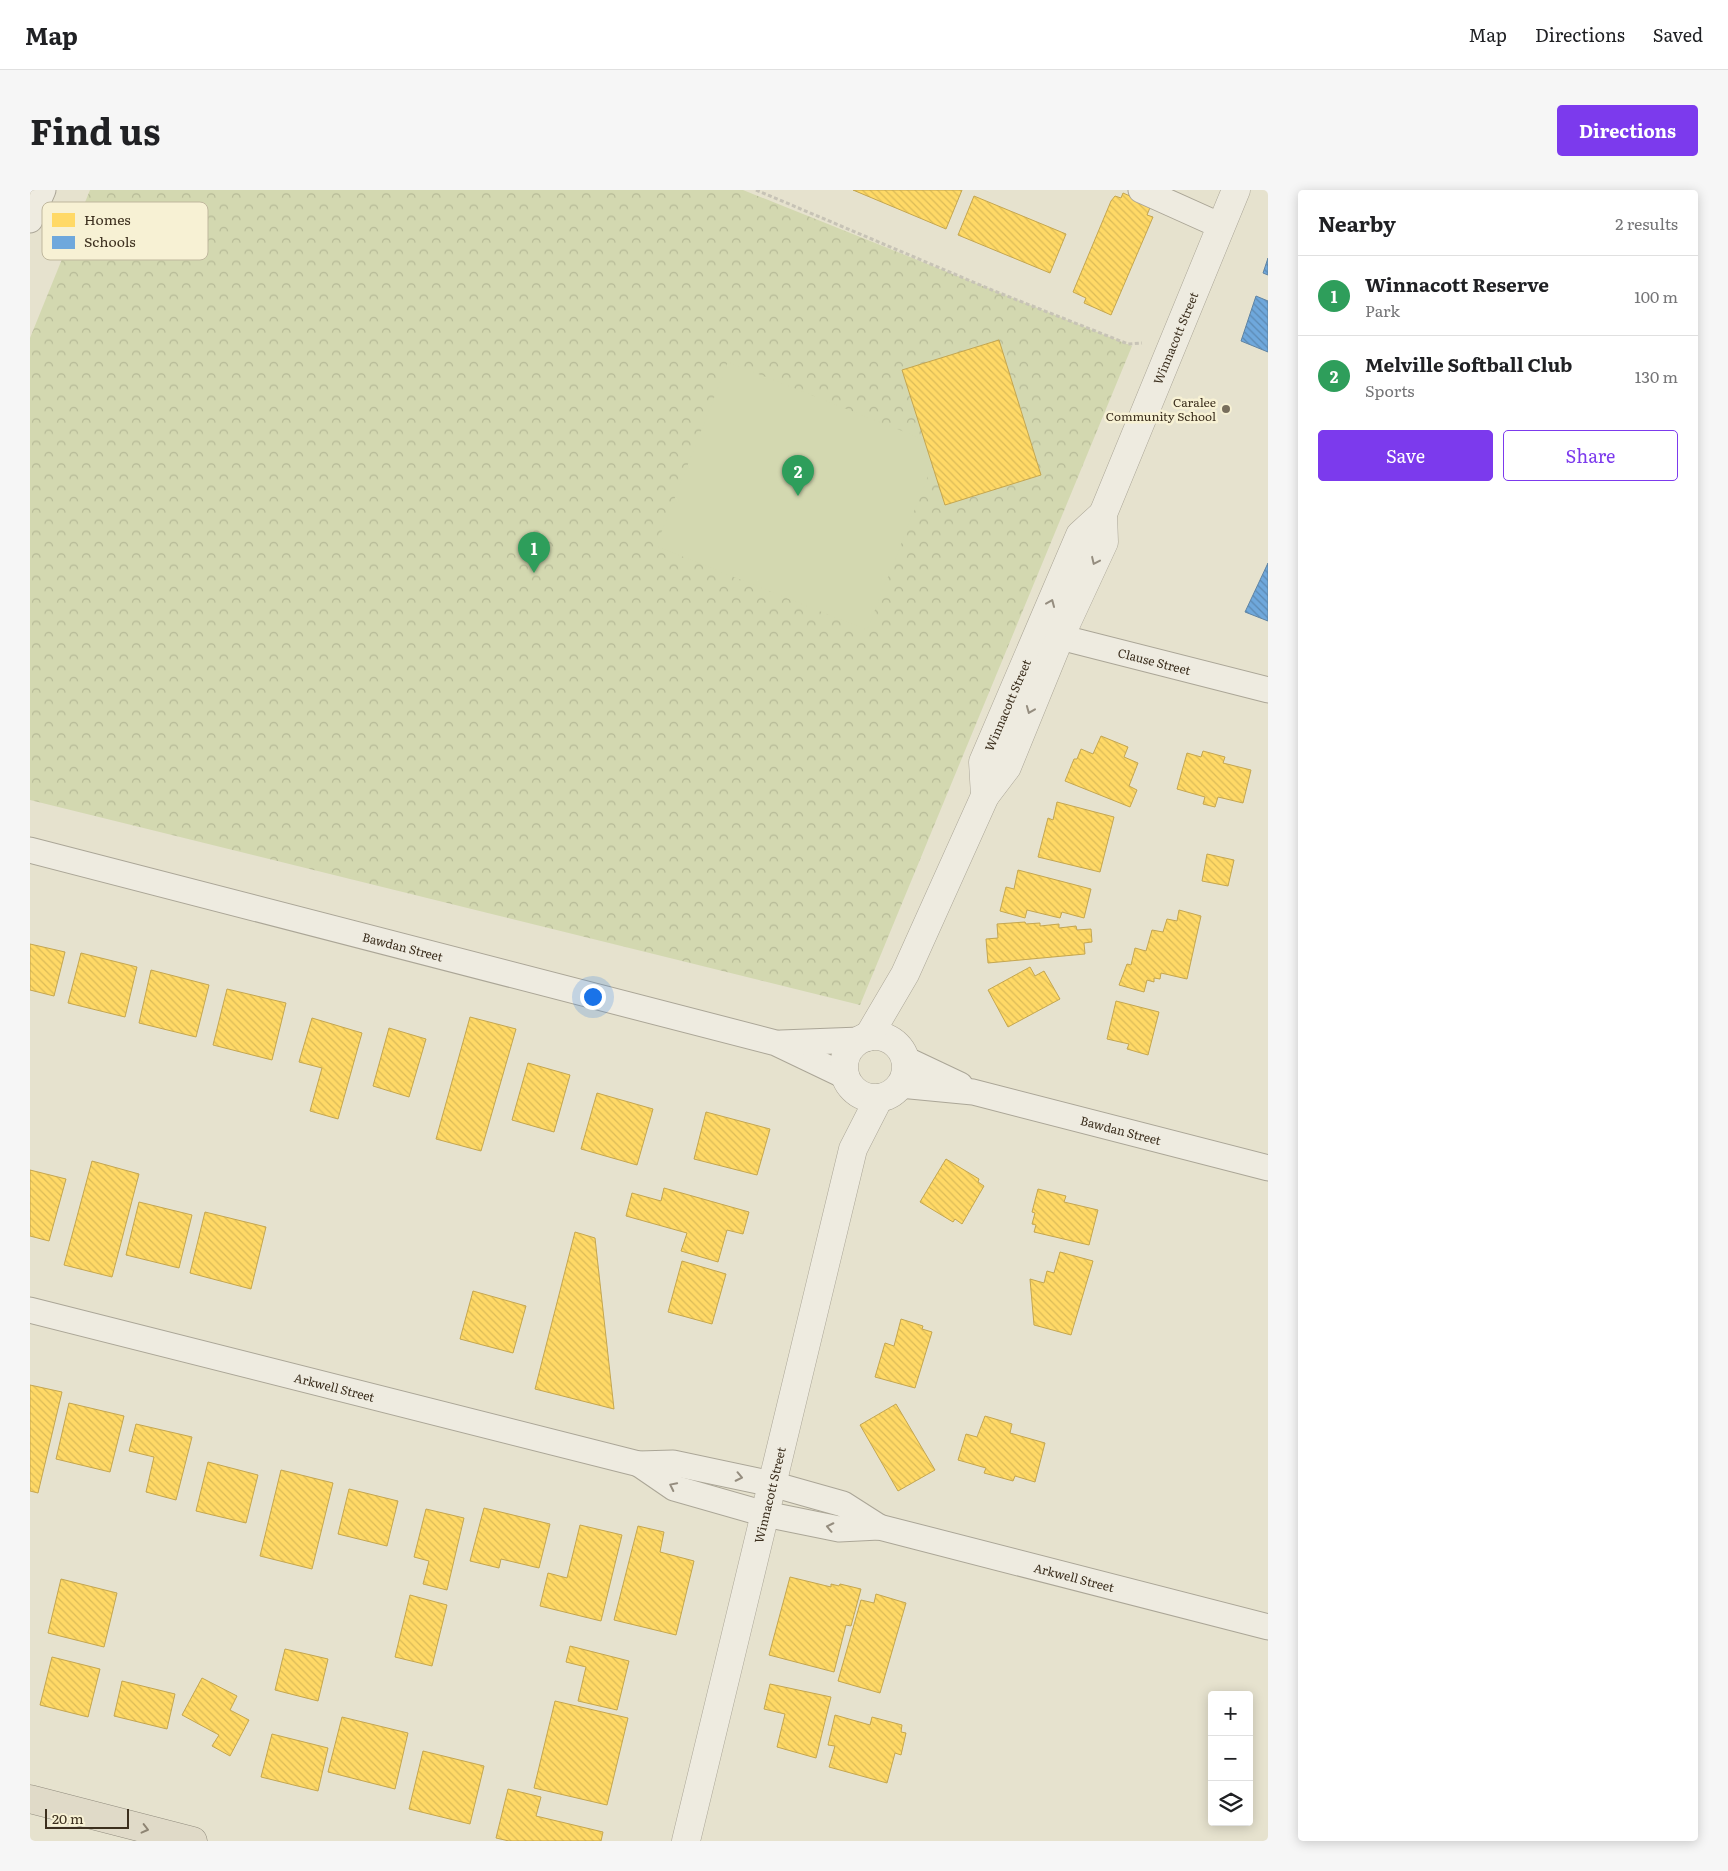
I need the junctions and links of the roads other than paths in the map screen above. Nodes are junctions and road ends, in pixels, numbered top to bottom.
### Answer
1 (43, 190) edge
2 (1141, 190) edge
3 (1236, 190) edge
4 (30, 220) edge
5 (1221, 226) junction
6 (1049, 634) junction
7 (1268, 690) edge
8 (30, 850) edge
9 (905, 974) junction
10 (864, 1039) junction
11 (776, 1043) junction
12 (901, 1053) junction
13 (849, 1082) junction
14 (889, 1092) junction
15 (973, 1092) junction
16 (853, 1149) junction
17 (1268, 1168) edge
18 (30, 1310) edge
19 (639, 1464) junction
20 (772, 1484) junction
21 (765, 1514) junction
22 (879, 1527) junction
23 (1268, 1627) edge
24 (30, 1800) edge
25 (193, 1841) edge
26 (686, 1841) edge

1 - 4 street
2 - 5 street
3 - 5 street, Winnacott Street
5 - 6 street, Winnacott Street
6 - 7 street, Clause Street
6 - 9 street, Winnacott Street
8 - 11 street, Bawdan Street
9 - 10 street, Winnacott Street
9 - 12 street, Winnacott Street
10 - 11 street, Bawdan Street
10 - 12 street
10 - 13 street
11 - 13 street, Bawdan Street
12 - 14 street
12 - 15 street, Bawdan Street
13 - 14 street
13 - 16 street, Winnacott Street
14 - 15 street, Bawdan Street
14 - 16 street, Winnacott Street
15 - 17 street, Bawdan Street
16 - 20 street, Winnacott Street
18 - 19 street, Arkwell Street
19 -> 20 street, Arkwell Street
21 -> 19 street, Arkwell Street
20 - 21 street, Winnacott Street
20 - 22 street, Arkwell Street
22 -> 21 street, Arkwell Street
21 - 26 street, Winnacott Street
22 - 23 street, Arkwell Street
24 -> 25 highway

